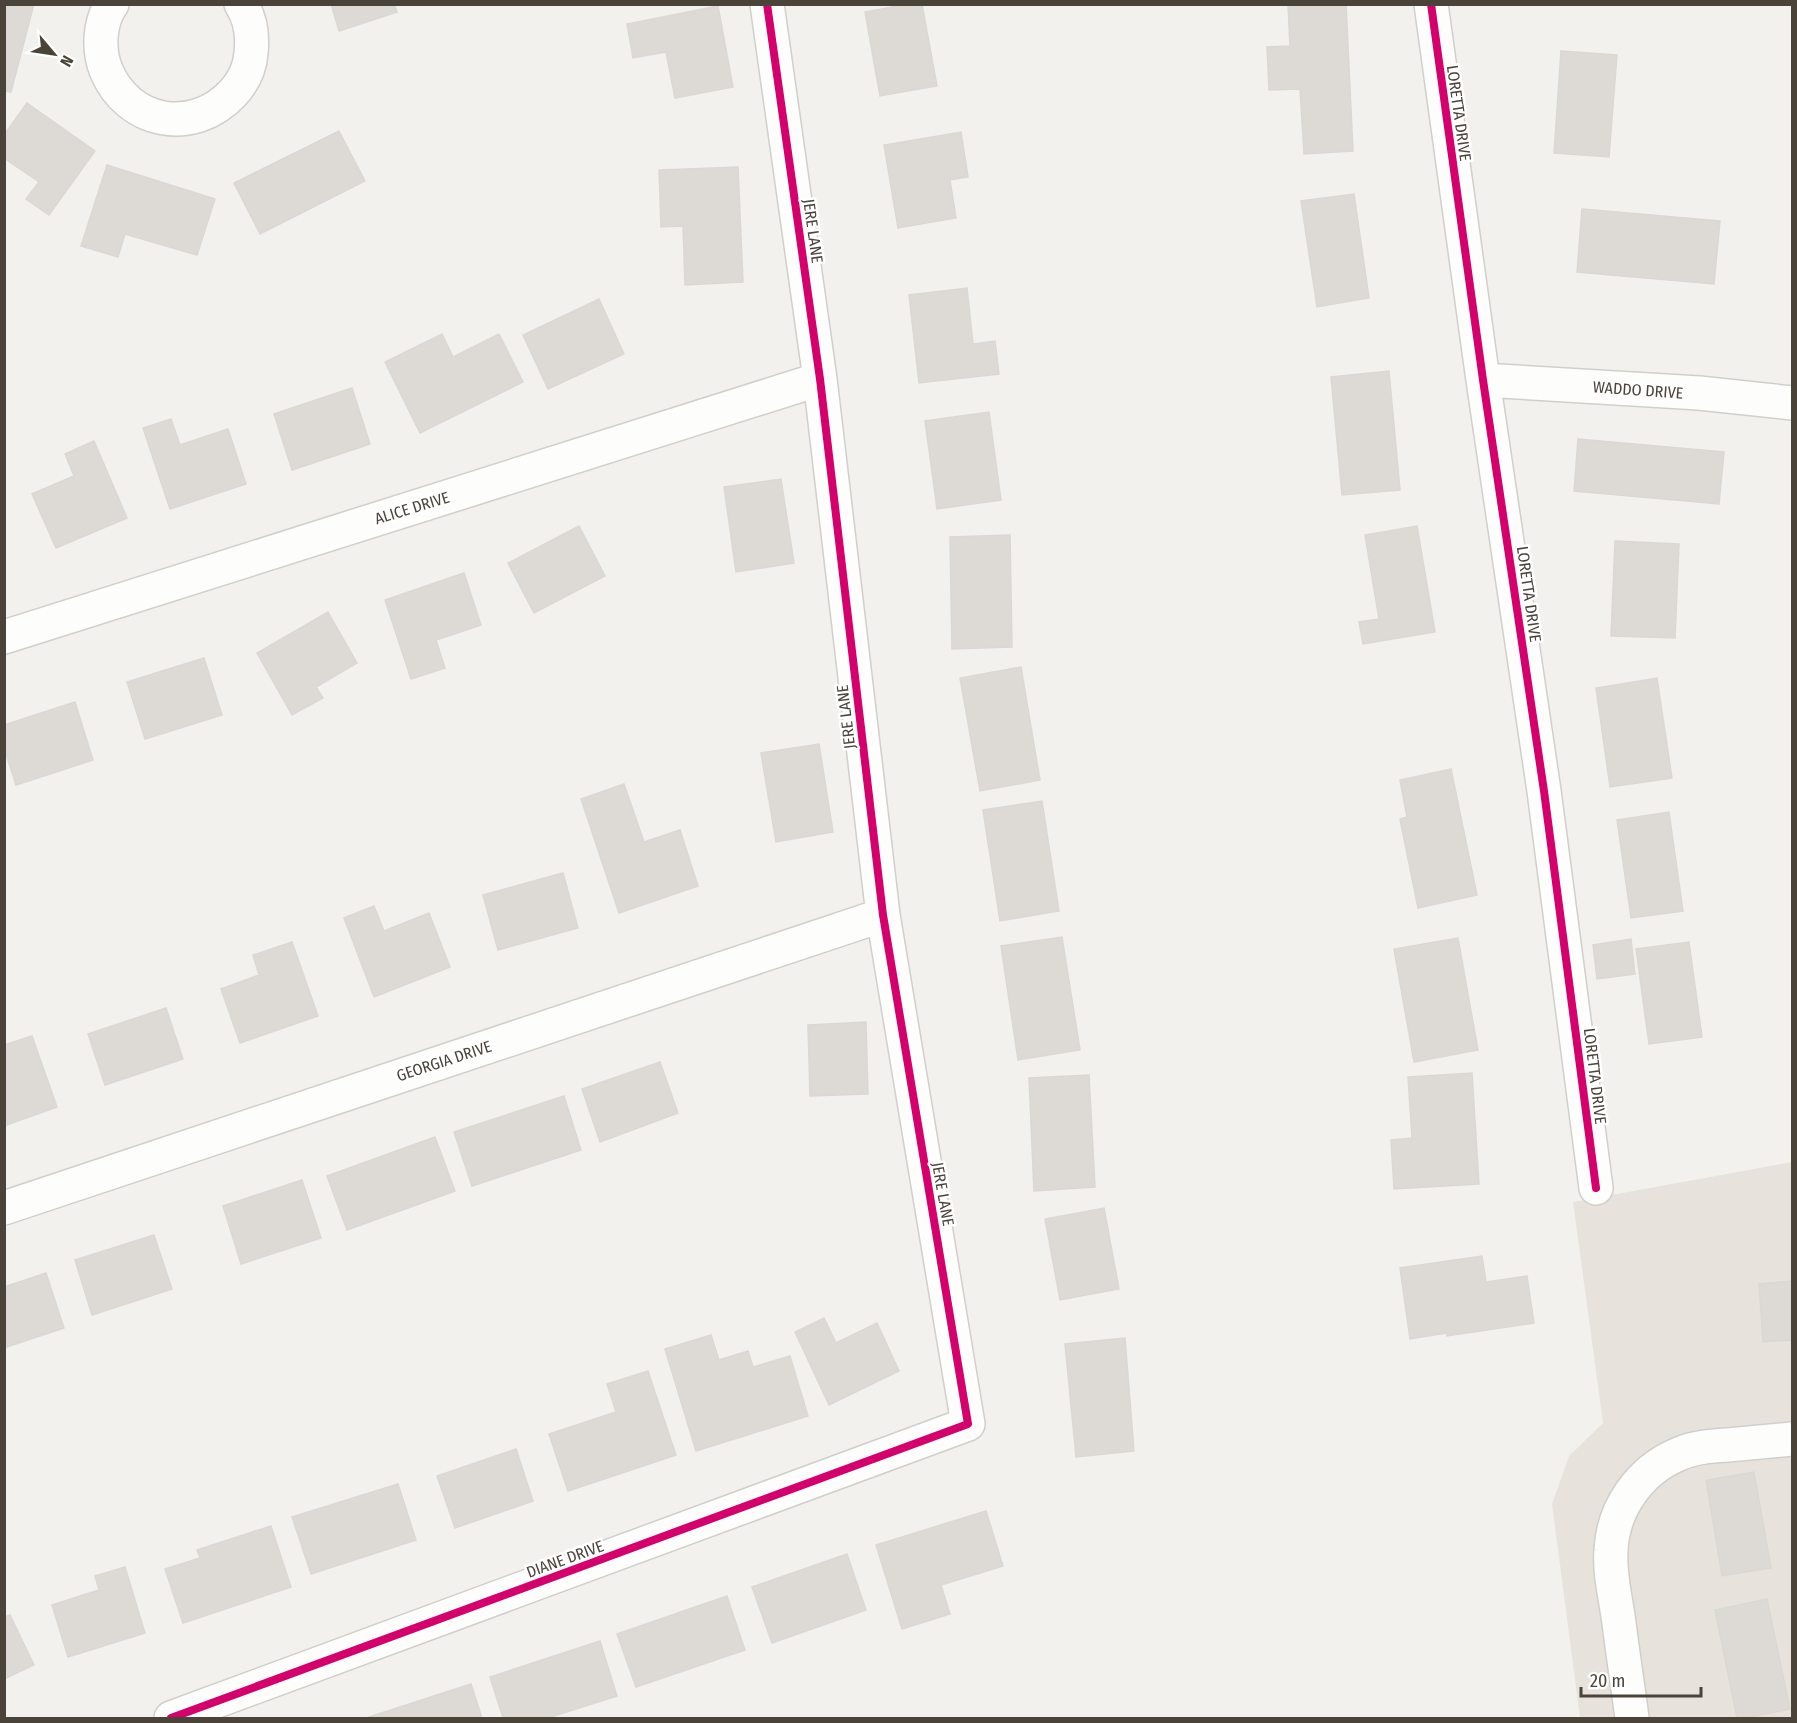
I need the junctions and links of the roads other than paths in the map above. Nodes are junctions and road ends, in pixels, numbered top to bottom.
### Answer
1 (112, 4) edge
2 (241, 4) edge
3 (767, 4) edge
4 (1431, 4) edge
5 (820, 380) junction
6 (1483, 380) junction
7 (1792, 403) edge
8 (4, 637) edge
9 (883, 915) junction
10 (1596, 1188) dead end
11 (4, 1208) edge
12 (968, 1424) joint
13 (1792, 1439) edge
14 (171, 1719) edge
15 (1632, 1719) edge

1 - 2 street
3 - 5 street, JERE LANE
4 - 6 street, LORETTA DRIVE
5 - 8 street, ALICE DRIVE
5 - 9 street, JERE LANE
6 - 7 street, WADDO DRIVE
6 - 10 street, LORETTA DRIVE
9 - 11 street, GEORGIA DRIVE
9 - 12 street, JERE LANE
12 - 14 street, DIANE DRIVE
13 - 15 street

